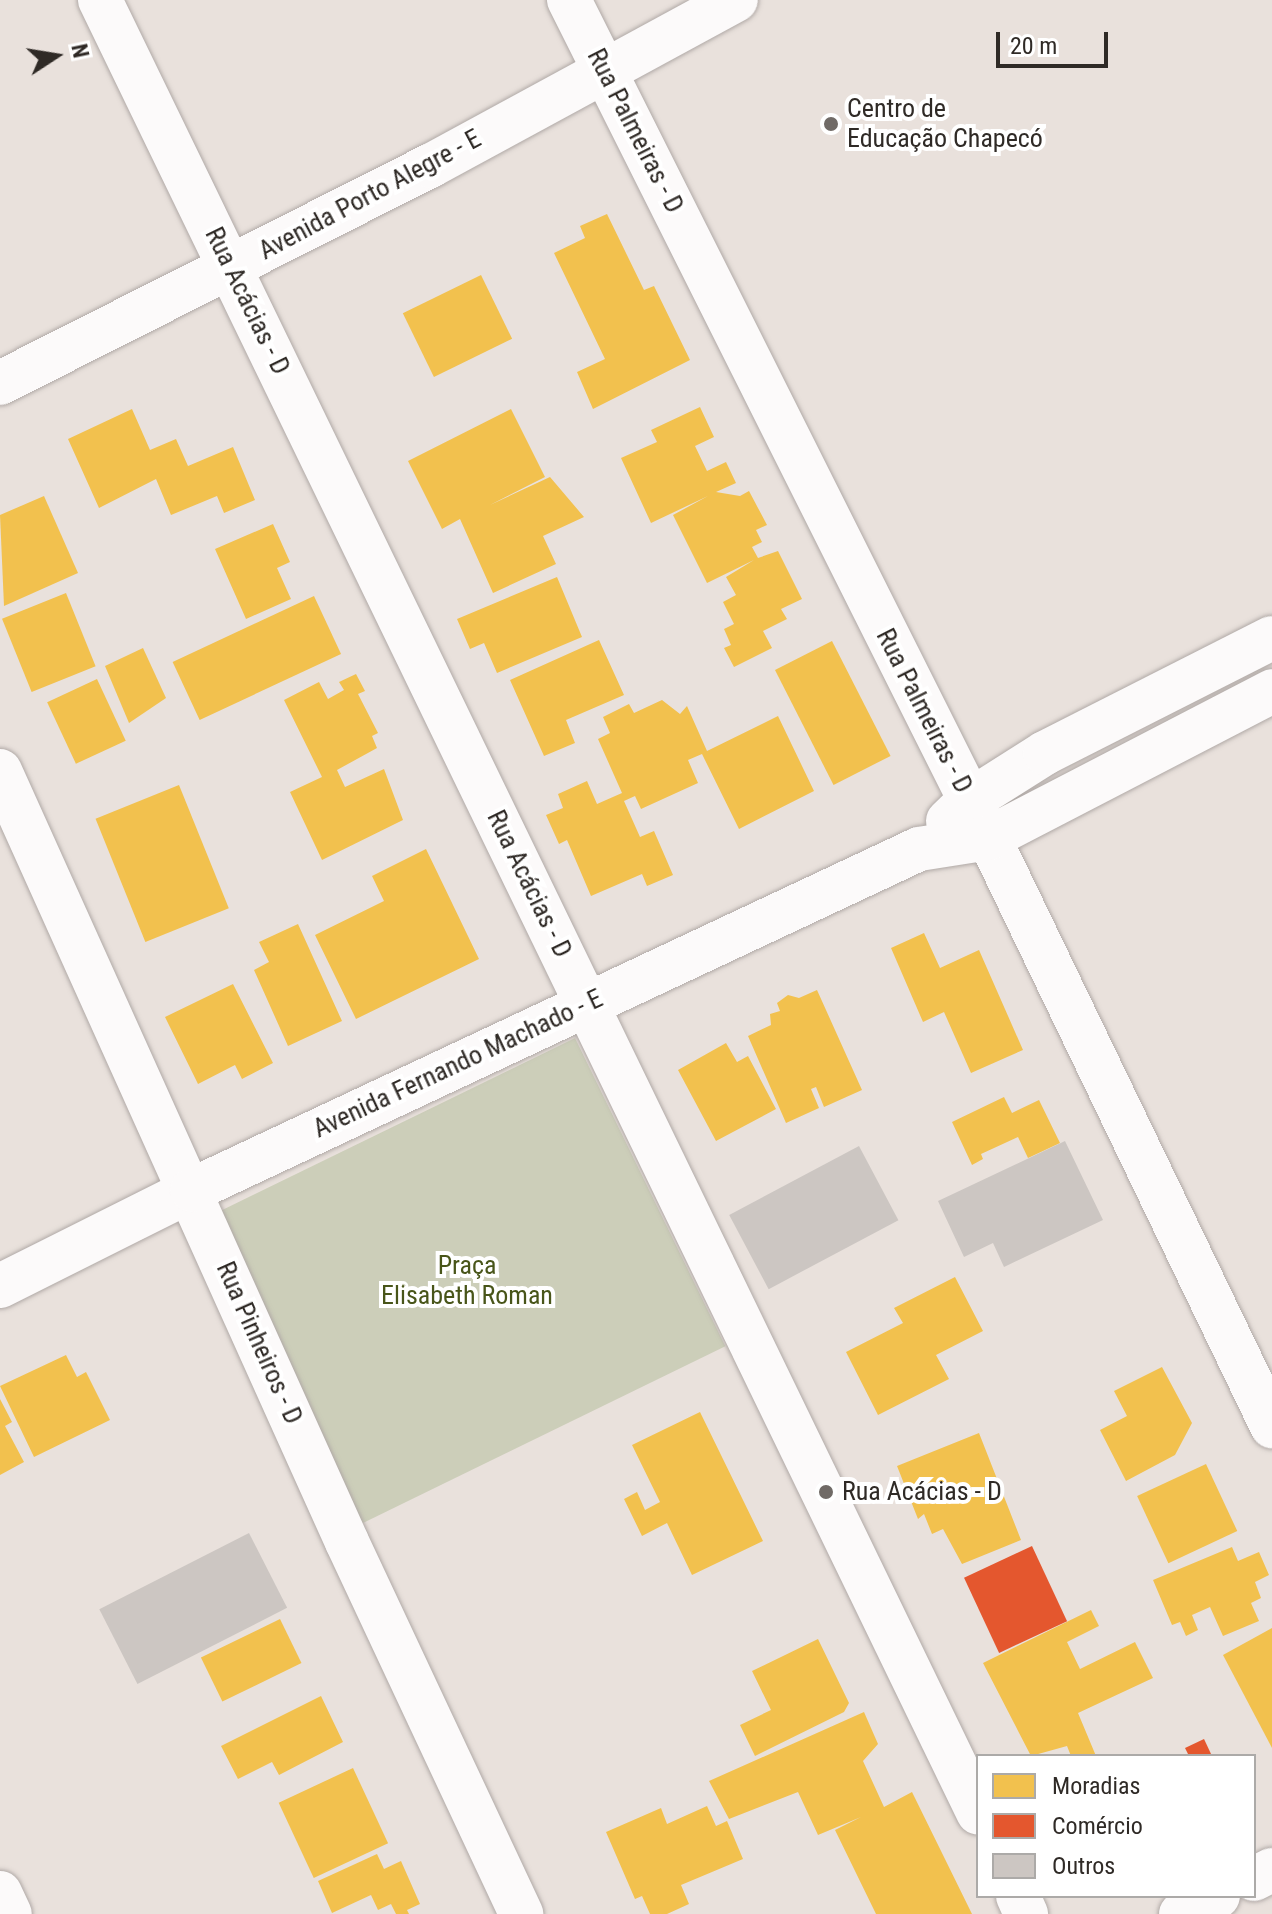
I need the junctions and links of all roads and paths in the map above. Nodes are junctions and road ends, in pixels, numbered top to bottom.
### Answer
1 (100, 0) edge
2 (569, 0) edge
3 (736, 0) edge
4 (604, 69) junction
5 (231, 268) junction
6 (0, 383) edge
7 (1272, 638) edge
8 (1272, 691) edge
9 (0, 771) edge
10 (979, 819) junction
11 (586, 1004) junction
12 (192, 1190) junction
13 (0, 1286) edge
14 (1272, 1426) edge
15 (976, 1808) edge
16 (0, 1893) edge
17 (1214, 1898) edge
18 (10, 1914) edge
19 (521, 1914) edge
20 (1181, 1914) edge

1 - 5 street, Rua Acácias - D
2 - 4 street, Rua Palmeiras - D
3 - 4 street, Avenida Porto Alegre - E
4 - 5 street, Avenida Porto Alegre - E
4 - 10 street, Rua Palmeiras - D
5 - 6 street, Avenida Porto Alegre - E
5 - 11 street, Rua Acácias - D
7 - 10 street, Avenida Fernando Machado - E
8 - 10 street, Avenida Fernando Machado - E
9 - 12 street, Rua Pinheiros - D
10 - 11 street, Avenida Fernando Machado - E
10 - 14 street, Rua Palmeiras - D
11 - 12 street, Avenida Fernando Machado - E
11 - 15 street, Rua Acácias - D
12 - 13 street, Avenida Fernando Machado - E
12 - 19 street, Rua Pinheiros - D
16 - 18 street
17 - 20 street

